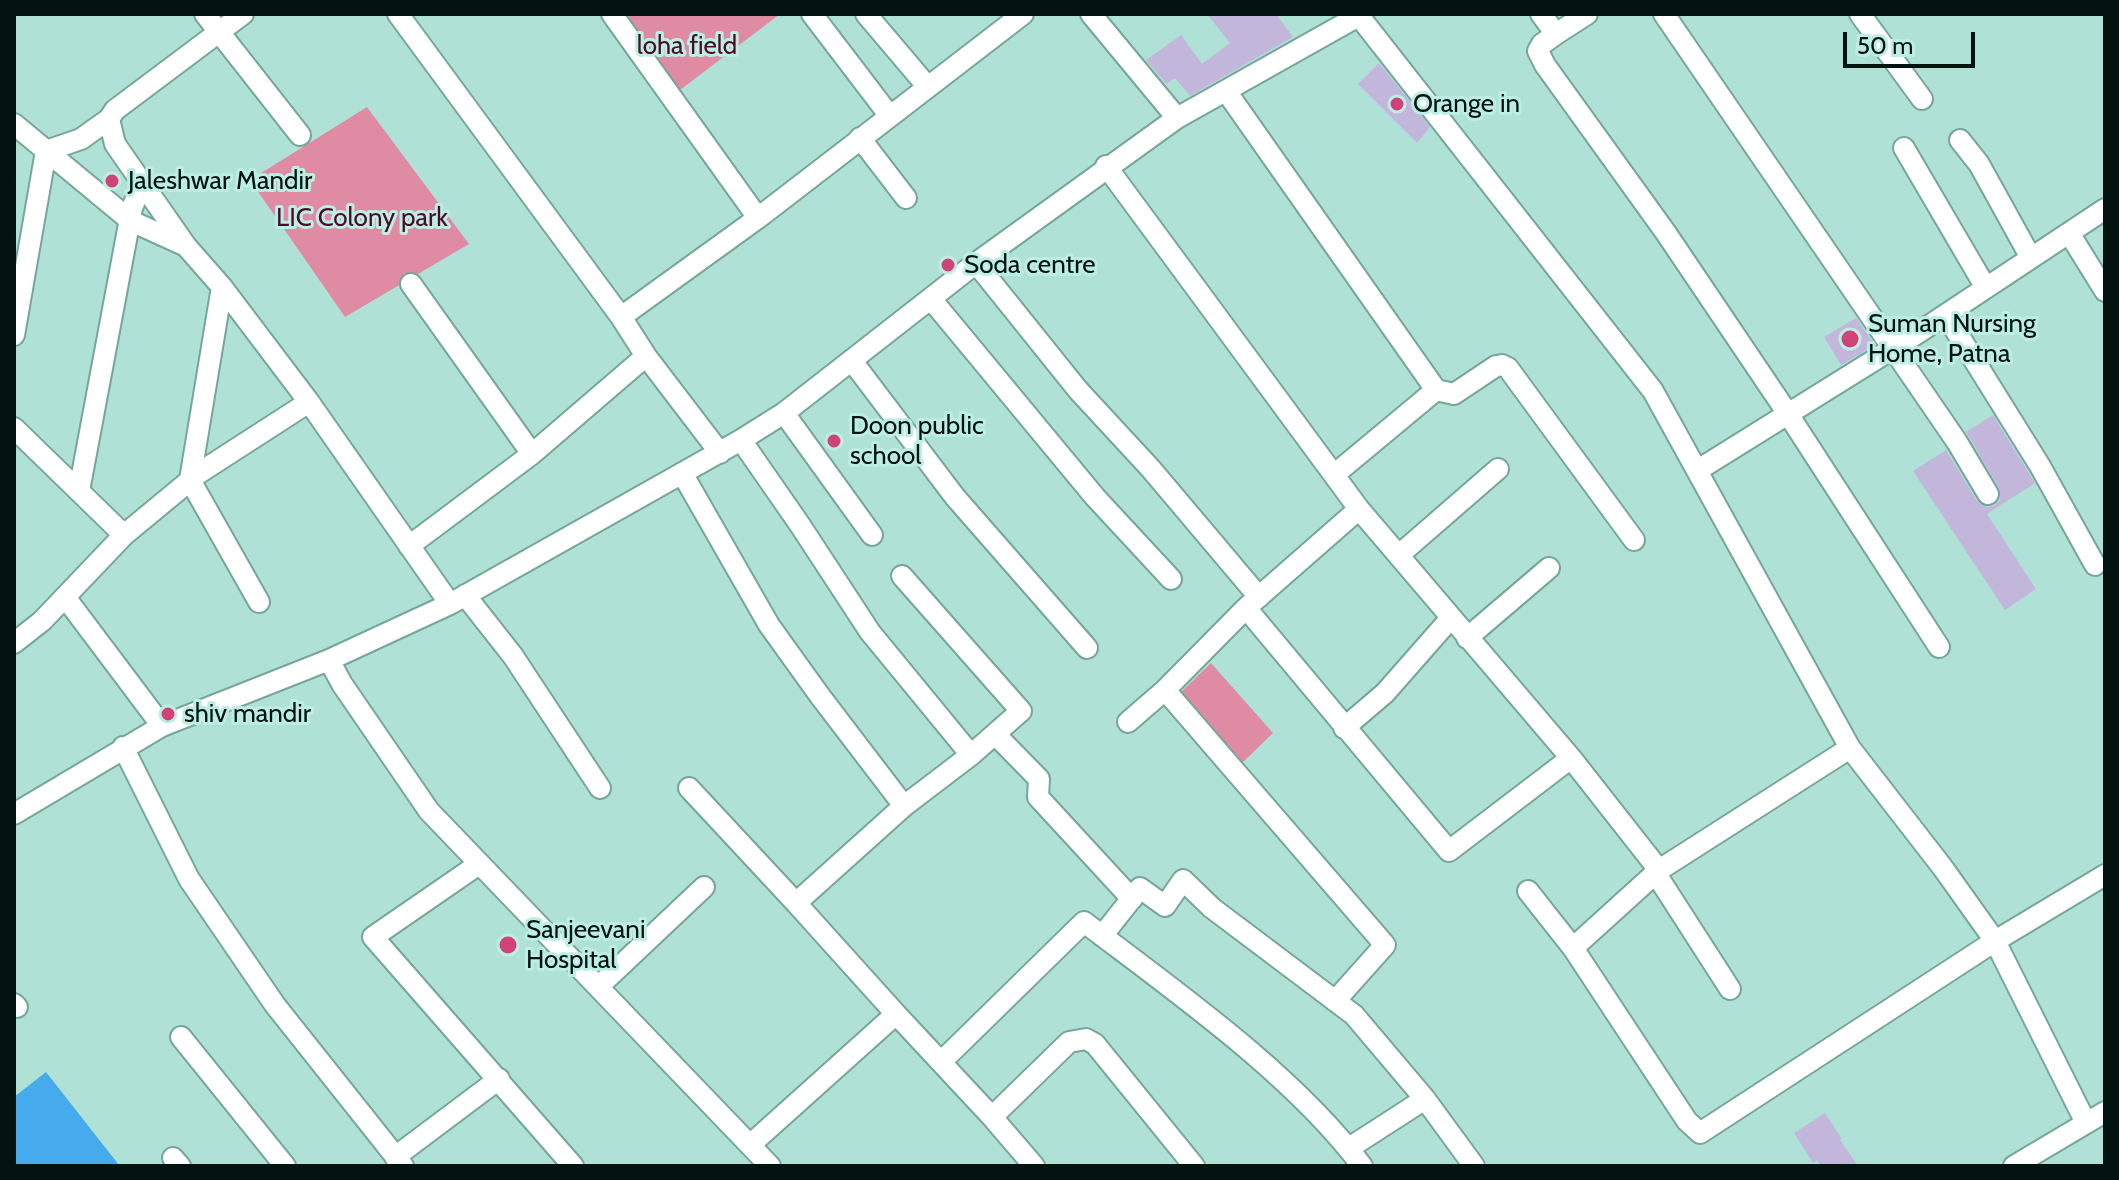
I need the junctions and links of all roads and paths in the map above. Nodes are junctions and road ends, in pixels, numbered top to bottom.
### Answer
1 (205, 14) edge
2 (243, 14) edge
3 (398, 14) edge
4 (612, 14) edge
5 (812, 14) edge
6 (866, 14) edge
7 (1023, 14) edge
8 (1091, 14) edge
9 (1541, 14) edge
10 (1587, 14) edge
11 (1664, 14) edge
12 (1860, 14) edge
13 (1349, 18) edge
14 (219, 31) junction
15 (1556, 34) junction
16 (927, 86) junction
17 (1226, 91) junction
18 (1922, 99) dead end
19 (889, 115) junction
20 (1177, 118) junction
21 (109, 119) junction
22 (14, 124) edge
23 (300, 135) dead end
24 (860, 138) junction
25 (1960, 140) dead end
26 (1904, 148) dead end
27 (46, 151) junction
28 (1106, 166) junction
29 (142, 184) junction
30 (906, 198) dead end
31 (2105, 209) edge
32 (758, 218) junction
33 (131, 221) junction
34 (2069, 233) junction
35 (186, 246) junction
36 (2031, 258) junction
37 (976, 263) junction
38 (411, 284) dead end
39 (222, 287) junction
40 (1986, 288) junction
41 (2105, 291) edge
42 (931, 299) junction
43 (1946, 315) junction
44 (621, 317) junction
45 (14, 335) edge
46 (1893, 348) junction
47 (646, 356) junction
48 (852, 361) junction
49 (1436, 390) junction
50 (309, 402) junction
51 (784, 413) junction
52 (1788, 414) junction
53 (14, 428) edge
54 (741, 440) junction
55 (720, 453) junction
56 (532, 454) junction
57 (1498, 469) dead end
58 (1698, 470) junction
59 (682, 473) junction
60 (1335, 474) junction
61 (190, 480) junction
62 (79, 491) junction
63 (1988, 494) dead end
64 (1359, 509) junction
65 (124, 535) junction
66 (872, 535) dead end
67 (1634, 540) dead end
68 (409, 546) junction
69 (1399, 555) junction
70 (2095, 565) dead end
71 (1549, 568) dead end
72 (902, 576) dead end
73 (1171, 579) dead end
74 (65, 597) junction
75 (457, 600) junction
76 (259, 602) dead end
77 (1252, 603) junction
78 (1450, 619) junction
79 (1467, 638) junction
80 (14, 643) edge
81 (1939, 647) dead end
82 (1087, 648) dead end
83 (329, 660) junction
84 (1165, 690) junction
85 (1128, 722) dead end
86 (162, 726) junction
87 (1344, 728) junction
88 (995, 734) junction
89 (123, 747) junction
90 (1850, 748) junction
91 (971, 755) junction
92 (1571, 758) junction
93 (600, 788) dead end
94 (689, 788) dead end
95 (904, 806) junction
96 (14, 814) edge
97 (479, 864) junction
98 (1658, 872) junction
99 (2105, 875) edge
100 (704, 887) dead end
101 (1528, 891) dead end
102 (1132, 899) junction
103 (796, 903) junction
104 (1102, 936) junction
105 (1995, 941) junction
106 (1573, 948) junction
107 (598, 987) junction
108 (1730, 989) dead end
109 (1335, 1001) junction
110 (896, 1014) junction
111 (181, 1037) dead end
112 (941, 1062) junction
113 (499, 1079) junction
114 (1425, 1099) junction
115 (2105, 1112) edge
116 (992, 1117) junction
117 (2086, 1123) junction
118 (750, 1145) junction
119 (1349, 1148) junction
120 (399, 1162) edge
121 (285, 1166) edge
122 (573, 1166) edge
123 (770, 1166) edge
124 (1034, 1166) edge
125 (1194, 1166) edge
126 (1362, 1166) edge
127 (1474, 1166) edge
128 (2014, 1166) edge

1 - 14 street
2 - 14 street
3 - 44 street
4 - 32 street
5 - 19 street
6 - 16 street
7 - 16 street
8 - 20 street
9 - 15 street
10 - 15 street
11 - 46 street
12 - 18 street
13 - 17 street
13 - 58 street
14 - 21 street
14 - 23 street
15 - 52 street
16 - 19 street
17 - 20 street
17 - 49 street
19 - 24 street
20 - 28 street
21 - 27 street
21 - 29 street
22 - 27 street
24 - 30 street
24 - 32 street
25 - 36 street
26 - 40 street
27 - 33 street
27 - 45 street
28 - 37 street
28 - 60 street
29 - 33 street
29 - 35 street
31 - 34 street
32 - 44 street
33 - 35 street
33 - 62 street
34 - 36 street
34 - 41 street
35 - 39 street
36 - 40 street
37 - 42 street
37 - 77 street
38 - 56 street
39 - 50 street
39 - 61 street
40 - 43 street
42 - 48 street
42 - 73 street
43 - 46 street
43 - 70 street
44 - 47 street
46 - 52 street
46 - 63 street
47 - 55 street
47 - 56 street
48 - 51 street
48 - 82 street
49 - 60 street
49 - 67 street
50 - 61 street
50 - 68 street
51 - 54 street
51 - 66 street
52 - 58 street
52 - 81 street
53 - 62 street
54 - 55 street
54 - 91 street
55 - 59 street
56 - 68 street
57 - 69 street
58 - 90 street
59 - 75 street
59 - 95 street
60 - 64 street
61 - 65 street
61 - 76 street
62 - 65 street
64 - 69 street
64 - 77 street
65 - 74 street
68 - 75 street
69 - 78 street
71 - 79 street
72 - 88 street
74 - 80 street
74 - 86 street
75 - 83 street
75 - 93 street
77 - 84 street
77 - 87 street
78 - 79 street
78 - 87 street
79 - 92 street
83 - 86 street
83 - 97 street
84 - 85 street
84 - 109 street
86 - 89 street
87 - 92 street
88 - 91 street
88 - 102 street
89 - 96 street
89 - 120 street
90 - 98 street
90 - 105 street
91 - 95 street
92 - 98 street
94 - 103 street
95 - 103 street
97 - 107 street
97 - 113 street
98 - 106 street
98 - 108 street
99 - 105 street
100 - 107 street
101 - 106 street
102 - 104 street
102 - 109 street
103 - 110 street
104 - 112 street
104 - 119 street
105 - 106 street
105 - 117 street
107 - 118 street
109 - 114 street
110 - 112 street
110 - 118 street
111 - 121 street
112 - 116 street
113 - 120 street
113 - 122 street
114 - 119 street
114 - 127 street
115 - 117 street
116 - 124 street
116 - 125 street
117 - 128 street
118 - 123 street
119 - 126 street

